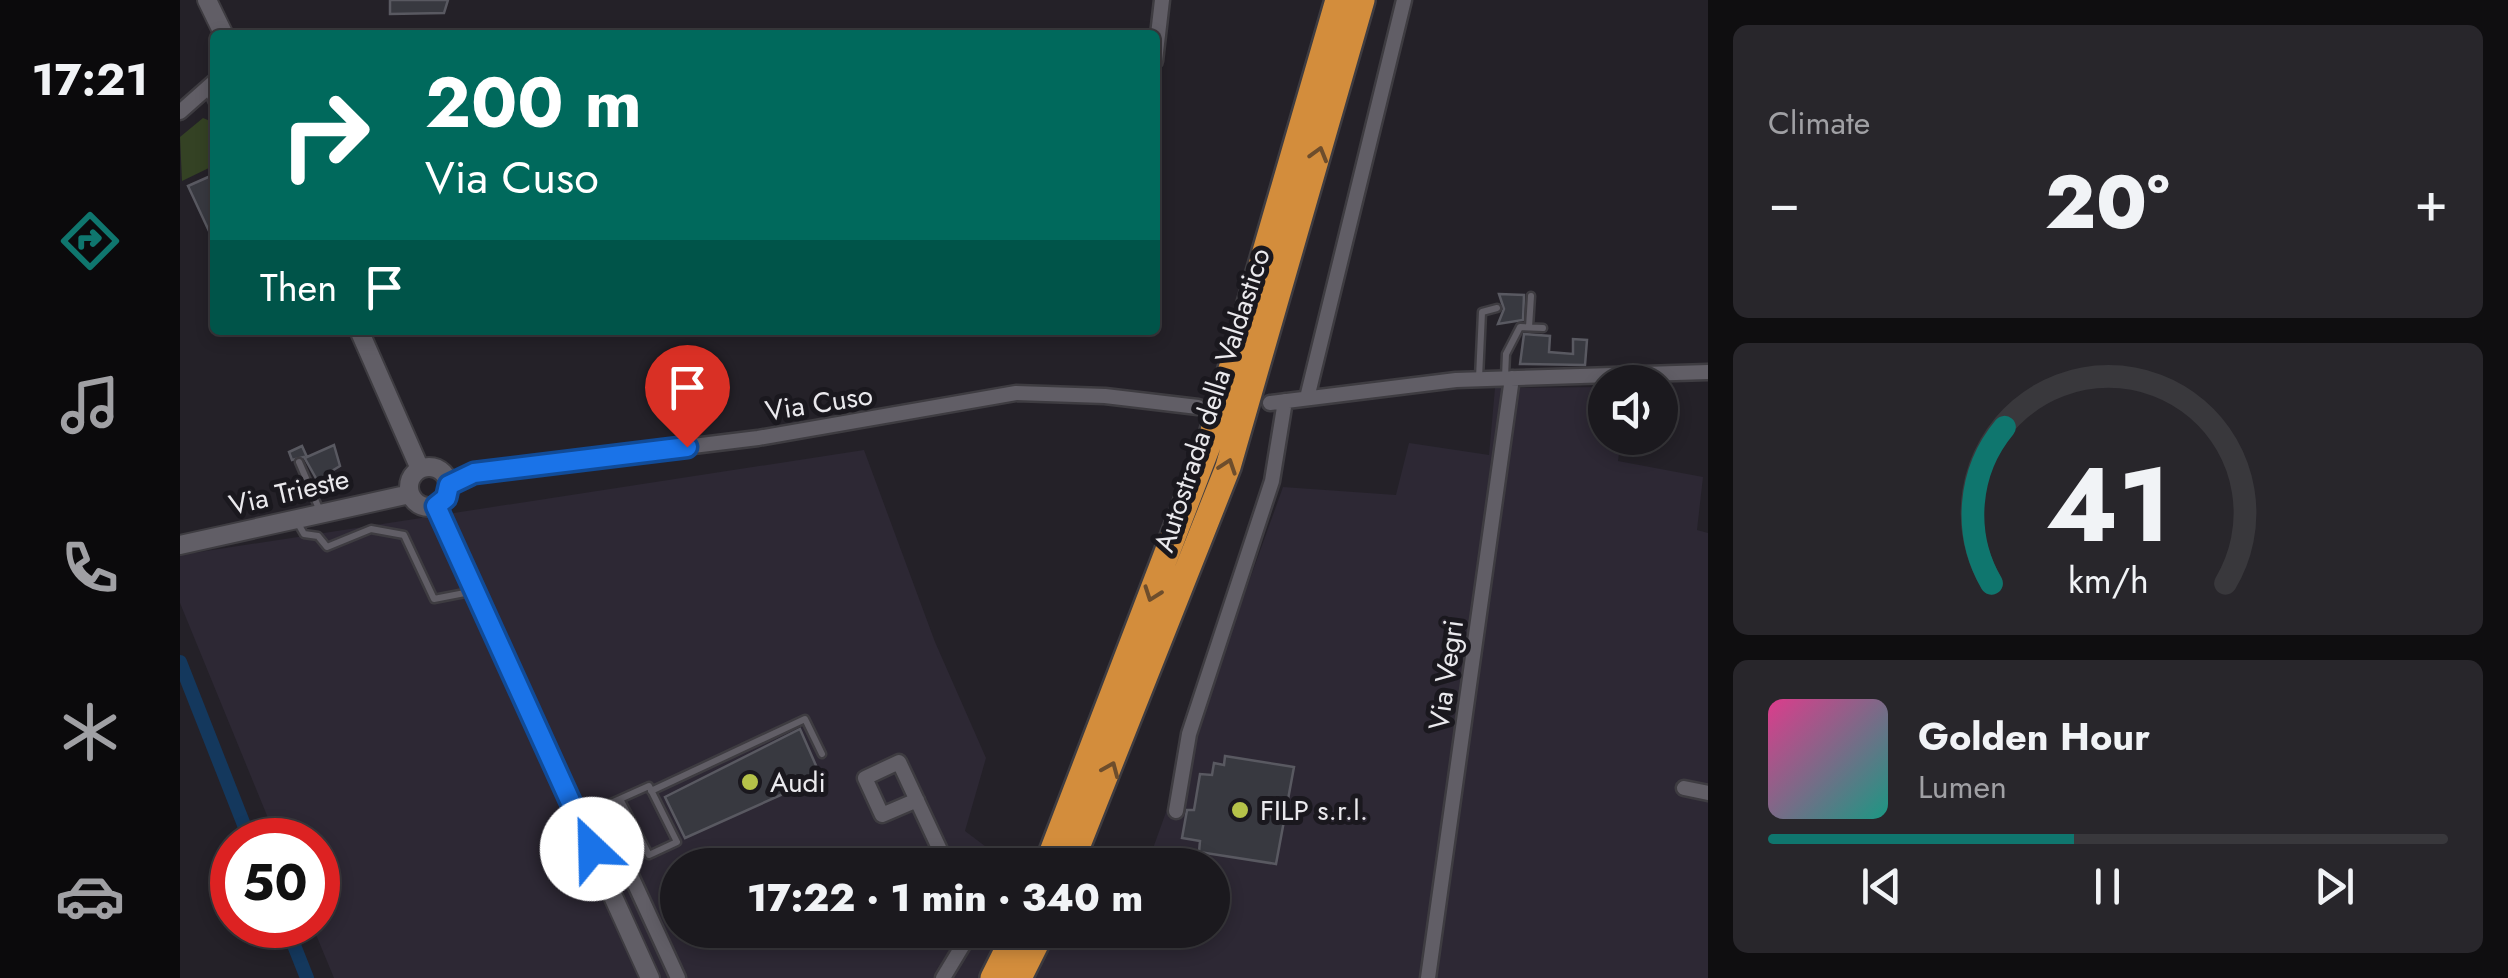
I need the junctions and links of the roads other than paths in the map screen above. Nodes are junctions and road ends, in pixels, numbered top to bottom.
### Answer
1 (207, 0) edge
2 (1162, 0) edge
3 (1338, 0) edge
4 (1362, 0) edge
5 (1404, 0) edge
6 (222, 30) edge
7 (1159, 30) edge
8 (210, 86) edge
9 (180, 112) edge
10 (1531, 296) dead end
11 (1497, 308) dead end
12 (1529, 327) junction
13 (1543, 328) dead end
14 (361, 335) edge
15 (1708, 372) edge
16 (1508, 378) junction
17 (1478, 379) junction
18 (1307, 398) junction
19 (1198, 407) dead end
20 (299, 462) dead end
21 (420, 468) junction
22 (449, 485) junction
23 (410, 494) junction
24 (436, 506) junction
25 (321, 512) junction
26 (294, 518) junction
27 (180, 545) edge
28 (476, 591) junction
29 (822, 754) dead end
30 (1684, 788) dead end
31 (652, 791) junction
32 (1708, 793) edge
33 (620, 800) junction
34 (916, 800) dead end
35 (600, 808) junction
36 (1176, 811) dead end
37 (578, 817) junction
38 (939, 848) edge
39 (1065, 848) edge
40 (1066, 848) edge
41 (961, 948) edge
42 (1008, 948) edge
43 (1034, 948) edge
44 (650, 978) edge
45 (678, 978) edge
46 (943, 978) edge
47 (994, 978) edge
48 (1020, 978) edge
49 (1428, 978) edge

1 - 6 main road
2 - 7 street
3 -> 39 highway, Autostrada della Valdastico
40 -> 4 highway, Autostrada della Valdastico
5 - 18 street
8 - 9 street
10 - 12 lane
11 - 17 lane
12 - 13 lane
12 - 16 lane
14 - 21 main road
15 - 16 street
16 - 17 street
16 - 49 street, Via Vegri
17 - 18 street
18 - 36 street
19 - 22 street, Via Cuso
20 - 25 lane
21 - 22 main road
21 - 23 main road
22 - 24 main road
23 - 24 main road
23 - 25 main road, Via Trieste
24 - 28 main road
25 - 26 main road, Via Trieste
26 - 27 main road, Via Trieste
26 - 28 lane
28 - 37 main road
29 - 31 lane
30 - 32 street
31 - 33 lane
31 - 33 lane
33 - 35 lane
34 - 38 street
35 - 37 lane
35 - 45 street
37 - 44 main road
41 - 46 street
42 - 47 highway
43 - 48 highway

